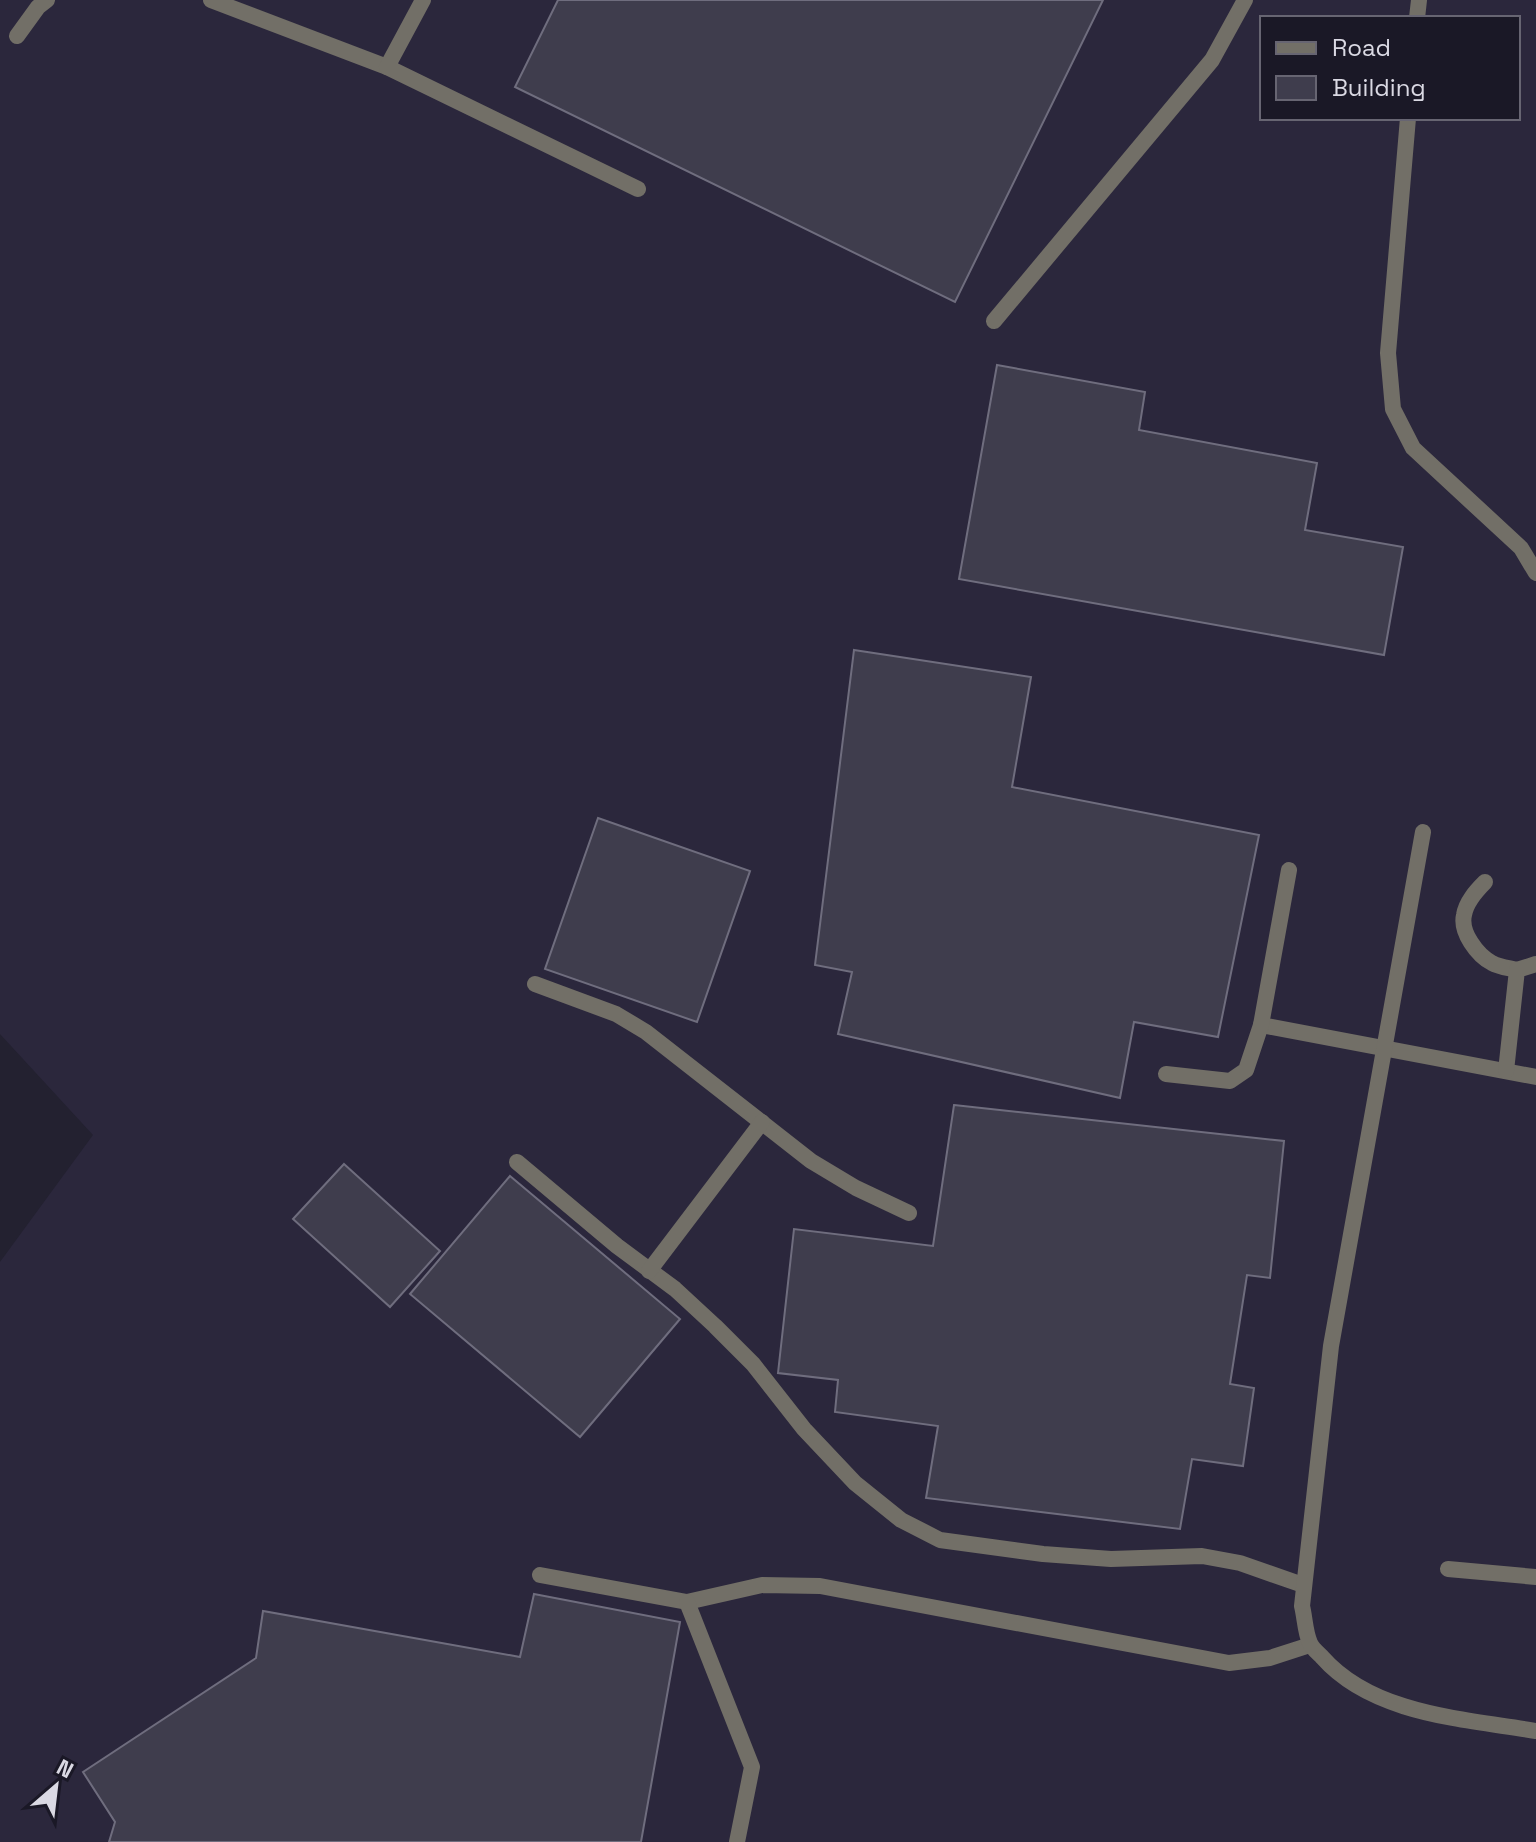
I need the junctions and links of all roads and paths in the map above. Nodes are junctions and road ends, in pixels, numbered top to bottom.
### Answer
1 (47, 0) edge
2 (211, 0) edge
3 (423, 0) edge
4 (1245, 0) edge
5 (17, 36) dead end
6 (387, 67) junction
7 (1408, 120) edge
8 (638, 189) dead end
9 (994, 321) dead end
10 (1536, 573) edge
11 (1423, 832) dead end
12 (1289, 870) dead end
13 (1485, 882) dead end
14 (1536, 964) edge
15 (1517, 970) junction
16 (535, 984) dead end
17 (1261, 1025) junction
18 (1384, 1049) junction
19 (1506, 1071) junction
20 (1166, 1074) dead end
21 (1536, 1077) edge
22 (762, 1122) junction
23 (517, 1162) dead end
24 (909, 1213) dead end
25 (649, 1271) junction
26 (1448, 1569) dead end
27 (540, 1575) dead end
28 (1536, 1577) edge
29 (1303, 1585) junction
30 (687, 1602) junction
31 (1310, 1645) junction
32 (1536, 1731) edge
33 (737, 1842) edge

1 - 5 street
2 - 6 street
3 - 6 street
4 - 9 street
6 - 8 street
7 - 10 street
11 - 18 street
12 - 17 street
13 - 15 street
14 - 15 street
15 - 19 street
16 - 22 street
17 - 18 street
17 - 20 street
18 - 19 street
18 - 29 street
19 - 21 street
22 - 24 street
22 - 25 street
23 - 25 street
25 - 29 street
26 - 28 street
27 - 30 street
29 - 31 street
30 - 31 street
30 - 33 street
31 - 32 street

